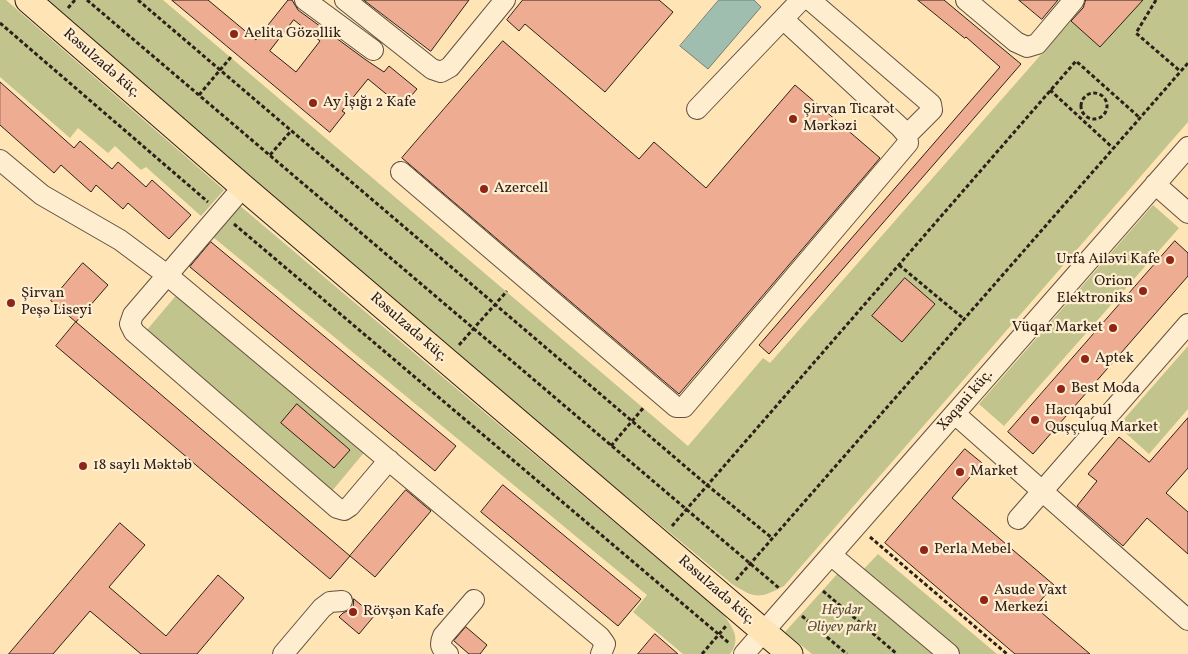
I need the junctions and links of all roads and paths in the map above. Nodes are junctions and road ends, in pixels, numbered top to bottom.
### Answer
1 (28, 0) edge
2 (87, 0) edge
3 (138, 0) edge
4 (305, 0) edge
5 (345, 0) edge
6 (505, 0) edge
7 (801, 0) edge
8 (810, 0) edge
9 (1074, 0) edge
10 (1156, 0) edge
11 (972, 2) edge
12 (783, 19) junction
13 (0, 23) edge
14 (373, 50) dead end
15 (231, 57) dead end
16 (1188, 63) edge
17 (220, 71) junction
18 (1180, 71) junction
19 (1050, 90) junction
20 (199, 95) junction
21 (1082, 98) joint
22 (698, 109) dead end
23 (1140, 118) junction
24 (291, 131) junction
25 (907, 135) junction
26 (1188, 147) edge
27 (1113, 148) junction
28 (270, 155) junction
29 (0, 160) edge
30 (401, 172) dead end
31 (1155, 184) junction
32 (243, 187) junction
33 (220, 213) junction
34 (1188, 213) edge
35 (899, 265) junction
36 (167, 275) junction
37 (507, 291) dead end
38 (494, 304) junction
39 (964, 319) junction
40 (1188, 324) edge
41 (473, 328) junction
42 (454, 351) dead end
43 (644, 407) dead end
44 (955, 414) junction
45 (632, 421) junction
46 (611, 446) junction
47 (389, 460) junction
48 (707, 485) junction
49 (1043, 491) junction
50 (686, 509) junction
51 (1018, 519) dead end
52 (856, 526) junction
53 (668, 530) dead end
54 (772, 538) junction
55 (831, 555) junction
56 (750, 564) junction
57 (732, 584) dead end
58 (779, 589) dead end
59 (823, 590) dead end
60 (474, 600) dead end
61 (342, 601) dead end
62 (801, 615) dead end
63 (1188, 620) edge
64 (729, 622) dead end
65 (764, 632) junction
66 (719, 634) junction
67 (739, 650) edge
68 (283, 654) edge
69 (448, 654) edge
70 (601, 654) edge
71 (702, 654) edge
72 (790, 654) edge
73 (847, 654) edge
74 (897, 654) edge
75 (949, 654) edge
76 (1007, 654) edge

1 - 32 main road, Rəsulzadə küç.
2 - 20 path
3 - 17 path
4 - 14 street
5 - 6 street
7 - 12 street
8 - 25 street
9 - 11 street
10 - 18 path
12 - 22 street
12 - 25 street
13 - 33 path
15 - 17 path
16 - 18 path
17 - 20 path
17 - 24 path
18 - 23 path
19 - 23 path
19 - 27 path
19 - 35 path
20 - 28 path
21 - 21 path
23 - 27 path
24 - 28 path
24 - 38 path
25 - 30 street
26 - 31 street, Xəqani küç.
27 - 39 path
28 - 41 path
29 - 36 street
31 - 34 street
31 - 44 street, Xəqani küç.
32 - 33 street
32 - 65 main road, Rəsulzadə küç.
33 - 36 street
33 - 66 path
35 - 39 path
35 - 48 path
36 - 47 street
36 - 47 street
37 - 38 path
38 - 41 path
38 - 45 path
39 - 54 path
40 - 49 street
41 - 42 path
41 - 46 path
43 - 45 path
44 - 49 street
44 - 52 street, Xəqani küç.
45 - 46 path
45 - 48 path
46 - 50 path
47 - 70 street
48 - 50 path
48 - 54 path
49 - 51 street
49 - 63 street
50 - 53 path
50 - 56 path
52 - 55 street, Xəqani küç.
52 - 76 path
54 - 56 path
55 - 65 street, Xəqani küç.
55 - 75 street
56 - 57 path
56 - 58 path
59 - 74 path
60 - 69 street
61 - 68 street
62 - 73 path
64 - 66 path
65 - 67 street, Xəqani küç.
65 - 72 main road, Rəsulzadə küç.
66 - 67 path
66 - 71 path

